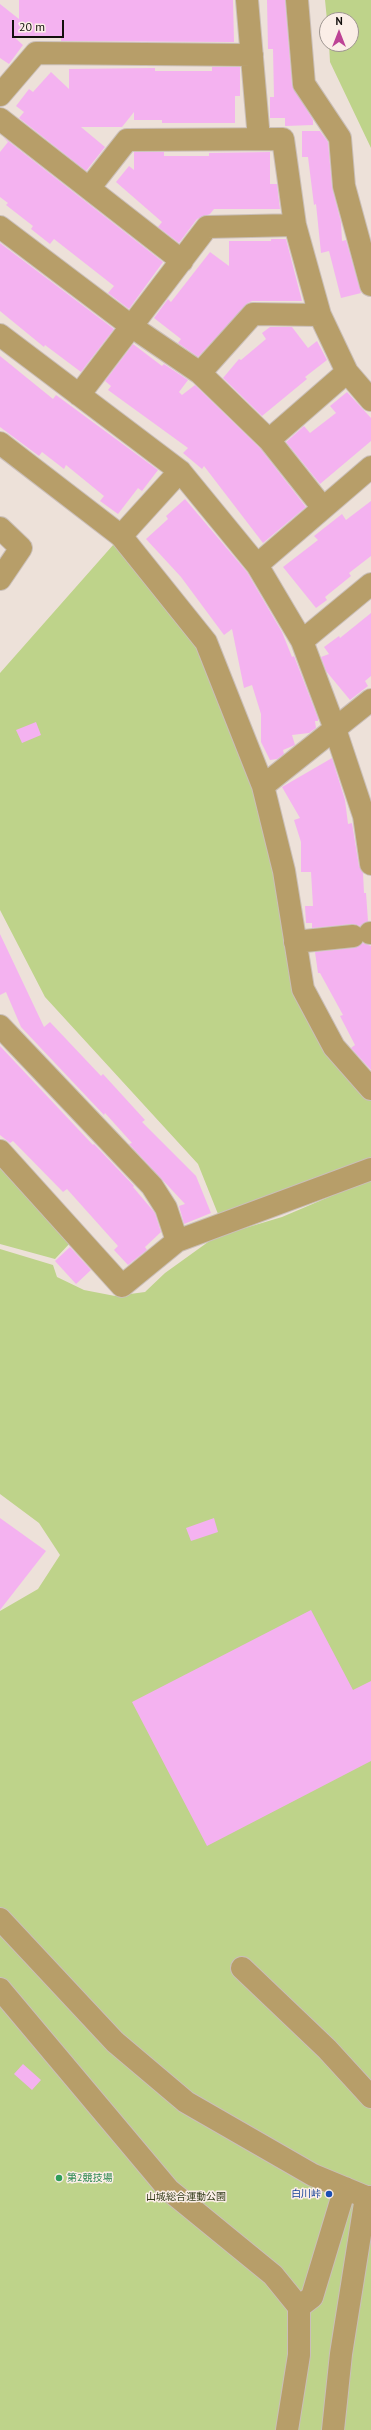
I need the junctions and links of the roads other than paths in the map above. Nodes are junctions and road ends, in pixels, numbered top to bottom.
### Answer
1 (247, 0) edge
2 (297, 0) edge
3 (252, 55) junction
4 (0, 95) edge
5 (0, 119) edge
6 (259, 139) junction
7 (90, 187) junction
8 (295, 225) junction
9 (0, 226) edge
10 (182, 260) junction
11 (371, 285) edge
12 (320, 315) junction
13 (131, 326) junction
14 (0, 335) edge
15 (200, 372) junction
16 (347, 372) junction
17 (79, 395) junction
18 (371, 400) edge
19 (269, 440) junction
20 (0, 443) edge
21 (371, 467) edge
22 (180, 471) junction
23 (323, 508) junction
24 (0, 528) edge
25 (121, 536) junction
26 (257, 565) junction
27 (0, 580) edge
28 (371, 584) edge
29 (302, 642) junction
30 (371, 700) edge
31 (336, 729) junction
32 (263, 786) junction
33 (368, 813) edge
34 (371, 864) edge
35 (365, 934) edge
36 (295, 942) junction
37 (0, 1026) edge
38 (371, 1089) edge
39 (0, 1151) edge
40 (371, 1169) edge
41 (177, 1241) junction
42 (0, 1919) edge
43 (242, 1968) dead end
44 (0, 1989) edge
45 (371, 2097) edge
46 (345, 2188) junction
47 (368, 2197) edge
48 (299, 2307) junction
49 (287, 2430) edge
50 (332, 2430) edge

1 - 3 street
2 - 11 street
3 - 4 street
3 - 6 street
5 - 7 street
6 - 7 street
6 - 8 street
7 - 10 street
8 - 10 street
8 - 12 street
9 - 13 street
10 - 13 street
12 - 15 street
12 - 16 street
13 - 15 street
13 - 17 street
14 - 17 street
15 - 19 street
16 - 18 street
16 - 19 street
17 - 22 street
19 - 23 street
20 - 25 street
21 - 23 street
22 - 25 street
22 - 26 street
23 - 26 street
24 - 27 street
25 - 32 street
26 - 29 street
28 - 29 street
29 - 31 street
30 - 31 street
31 - 32 street
31 - 33 street
32 - 36 street
33 - 34 street
35 - 36 street
36 - 38 street
37 - 41 street
39 - 41 street
40 - 41 street
42 - 46 street
43 - 45 street
44 - 48 street
46 - 47 street
46 - 48 street
47 - 50 street
48 - 49 street

